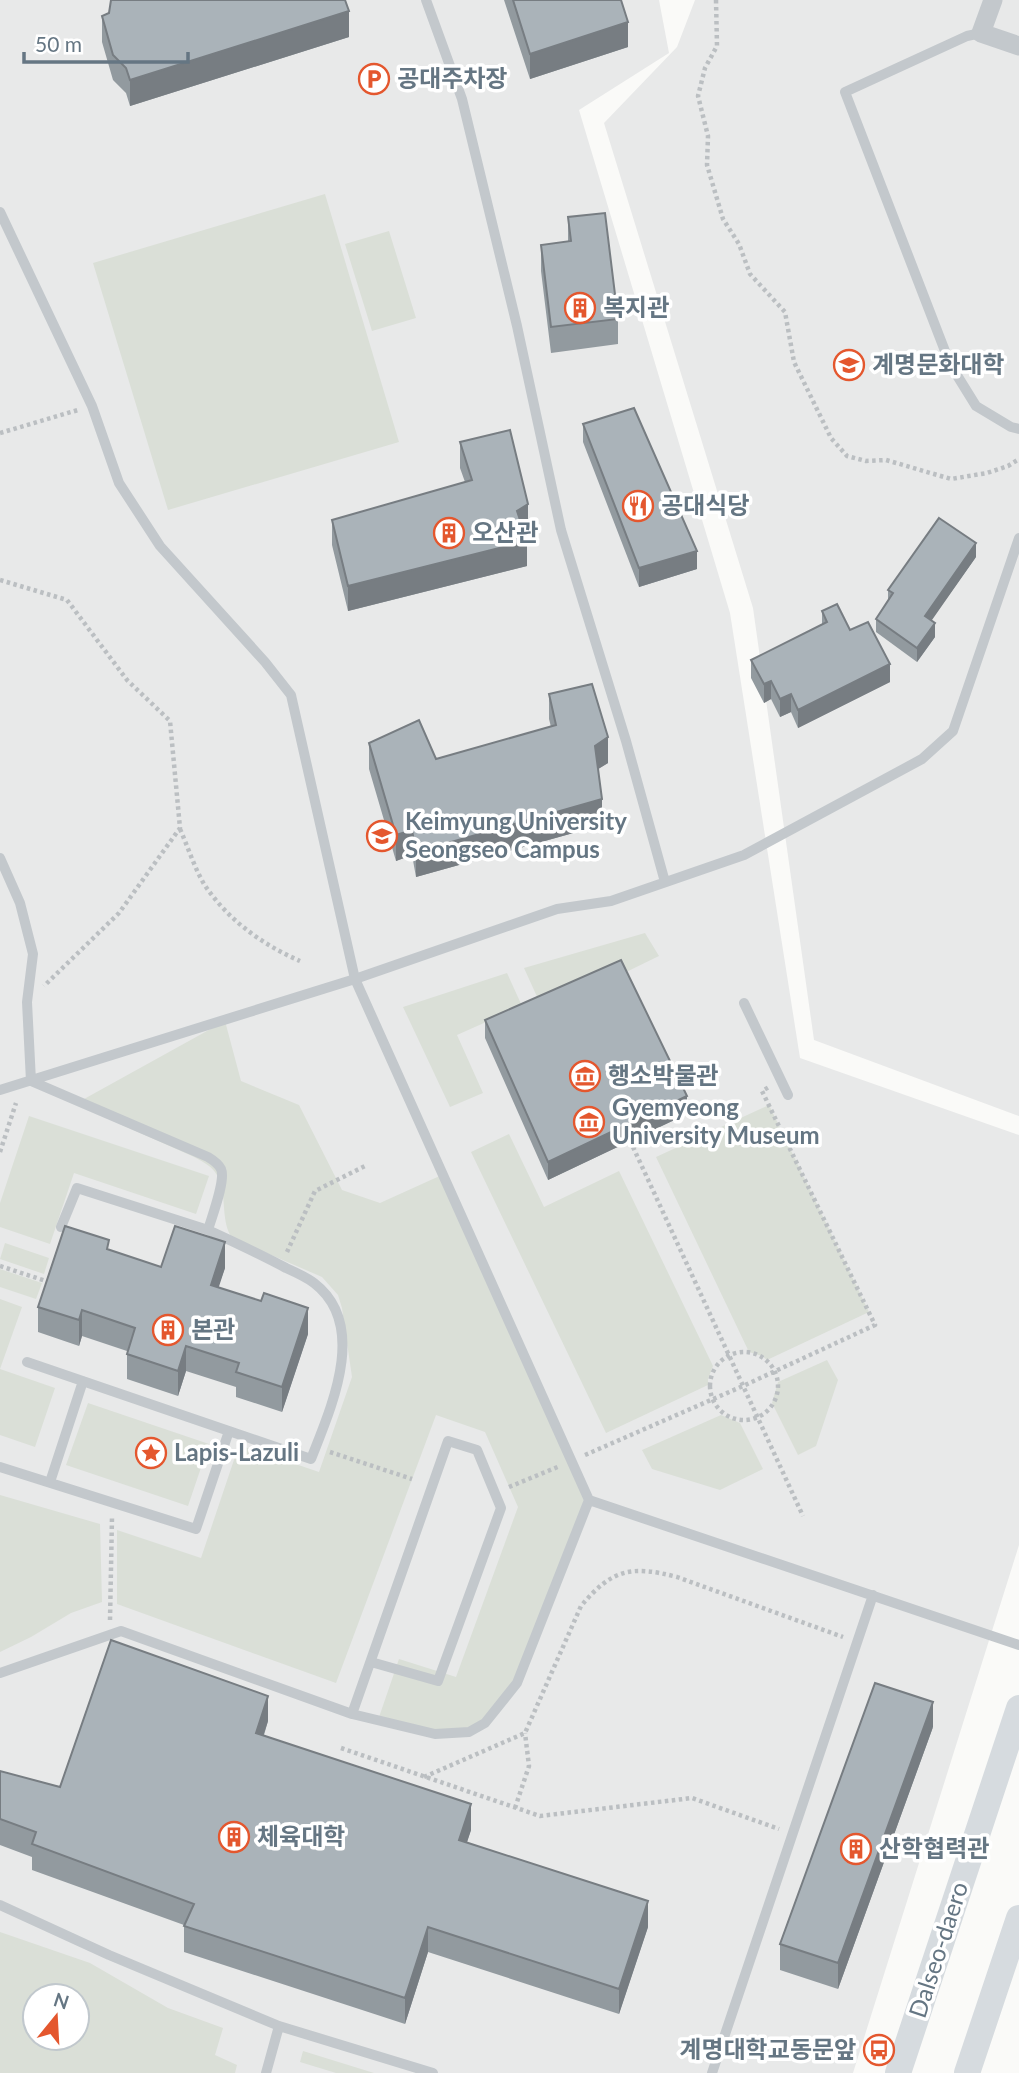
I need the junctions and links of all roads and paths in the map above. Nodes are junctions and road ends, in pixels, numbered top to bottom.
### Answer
1 (426, 0) edge
2 (716, 0) edge
3 (993, 0) edge
4 (981, 33) junction
5 (1019, 46) edge
6 (0, 212) edge
7 (92, 406) junction
8 (1019, 429) edge
9 (0, 433) edge
10 (1019, 459) edge
11 (1019, 538) edge
12 (0, 580) edge
13 (180, 828) junction
14 (0, 858) edge
15 (665, 882) junction
16 (300, 961) dead end
17 (355, 979) junction
18 (27, 1002) junction
19 (744, 1003) dead end
20 (31, 1081) junction
21 (781, 1081) junction
22 (0, 1090) edge
23 (788, 1095) dead end
24 (16, 1103) dead end
25 (633, 1147) dead end
26 (0, 1152) edge
27 (367, 1165) dead end
28 (61, 1227) edge
29 (208, 1230) junction
30 (0, 1265) edge
31 (281, 1265) junction
32 (55, 1284) edge
33 (729, 1356) junction
34 (27, 1362) dead end
35 (775, 1372) junction
36 (83, 1381) junction
37 (743, 1386) junction
38 (712, 1399) junction
39 (757, 1417) junction
40 (229, 1431) junction
41 (316, 1447) junction
42 (571, 1461) junction
43 (0, 1467) edge
44 (412, 1479) dead end
45 (50, 1482) junction
46 (509, 1487) dead end
47 (589, 1500) junction
48 (112, 1502) junction
49 (803, 1516) dead end
50 (873, 1595) junction
51 (110, 1635) junction
52 (858, 1642) junction
53 (1019, 1645) edge
54 (371, 1662) junction
55 (0, 1674) edge
56 (1019, 1708) edge
57 (352, 1714) junction
58 (525, 1733) junction
59 (341, 1748) dead end
60 (424, 1777) junction
61 (515, 1808) junction
62 (793, 1833) junction
63 (0, 1905) edge
64 (1019, 1918) edge
65 (279, 2026) junction
66 (266, 2073) edge
67 (433, 2073) edge
68 (712, 2073) edge
69 (898, 2073) edge
70 (967, 2073) edge

1 - 15 lane
2 - 10 path
3 - 4 street
4 - 5 street
4 - 8 lane
6 - 7 lane
7 - 9 path
7 - 17 lane
11 - 15 lane
12 - 13 path
13 - 16 path
13 - 18 path
14 - 18 lane
15 - 17 lane
17 - 20 lane
17 - 42 lane
18 - 20 lane
19 - 21 lane
20 - 22 lane
20 - 29 lane
21 - 23 lane
21 - 35 path
24 - 26 path
25 - 33 path
27 - 31 path
28 - 29 lane
29 - 31 lane
30 - 32 path
31 - 41 lane
33 - 35 path
33 - 37 path
33 - 38 path
34 - 36 lane
35 - 37 path
35 - 39 path
36 - 40 lane
36 - 45 lane
37 - 38 path
37 - 39 path
38 - 39 path
38 - 42 path
39 - 49 path
40 - 41 lane
40 - 48 lane
41 - 44 path
42 - 46 path
42 - 47 lane
43 - 45 lane
45 - 48 lane
47 - 50 lane
47 - 57 lane
48 - 51 path
50 - 52 lane
50 - 53 lane
51 - 55 lane
51 - 57 lane
52 - 58 path
52 - 62 lane
54 - 54 lane
54 - 57 lane
56 - 69 main road, Dalseo-daero
58 - 60 path
58 - 61 path
59 - 60 path
60 - 61 path
61 - 62 path
62 - 68 lane
63 - 65 lane
64 - 70 main road
65 - 66 lane
65 - 67 lane

